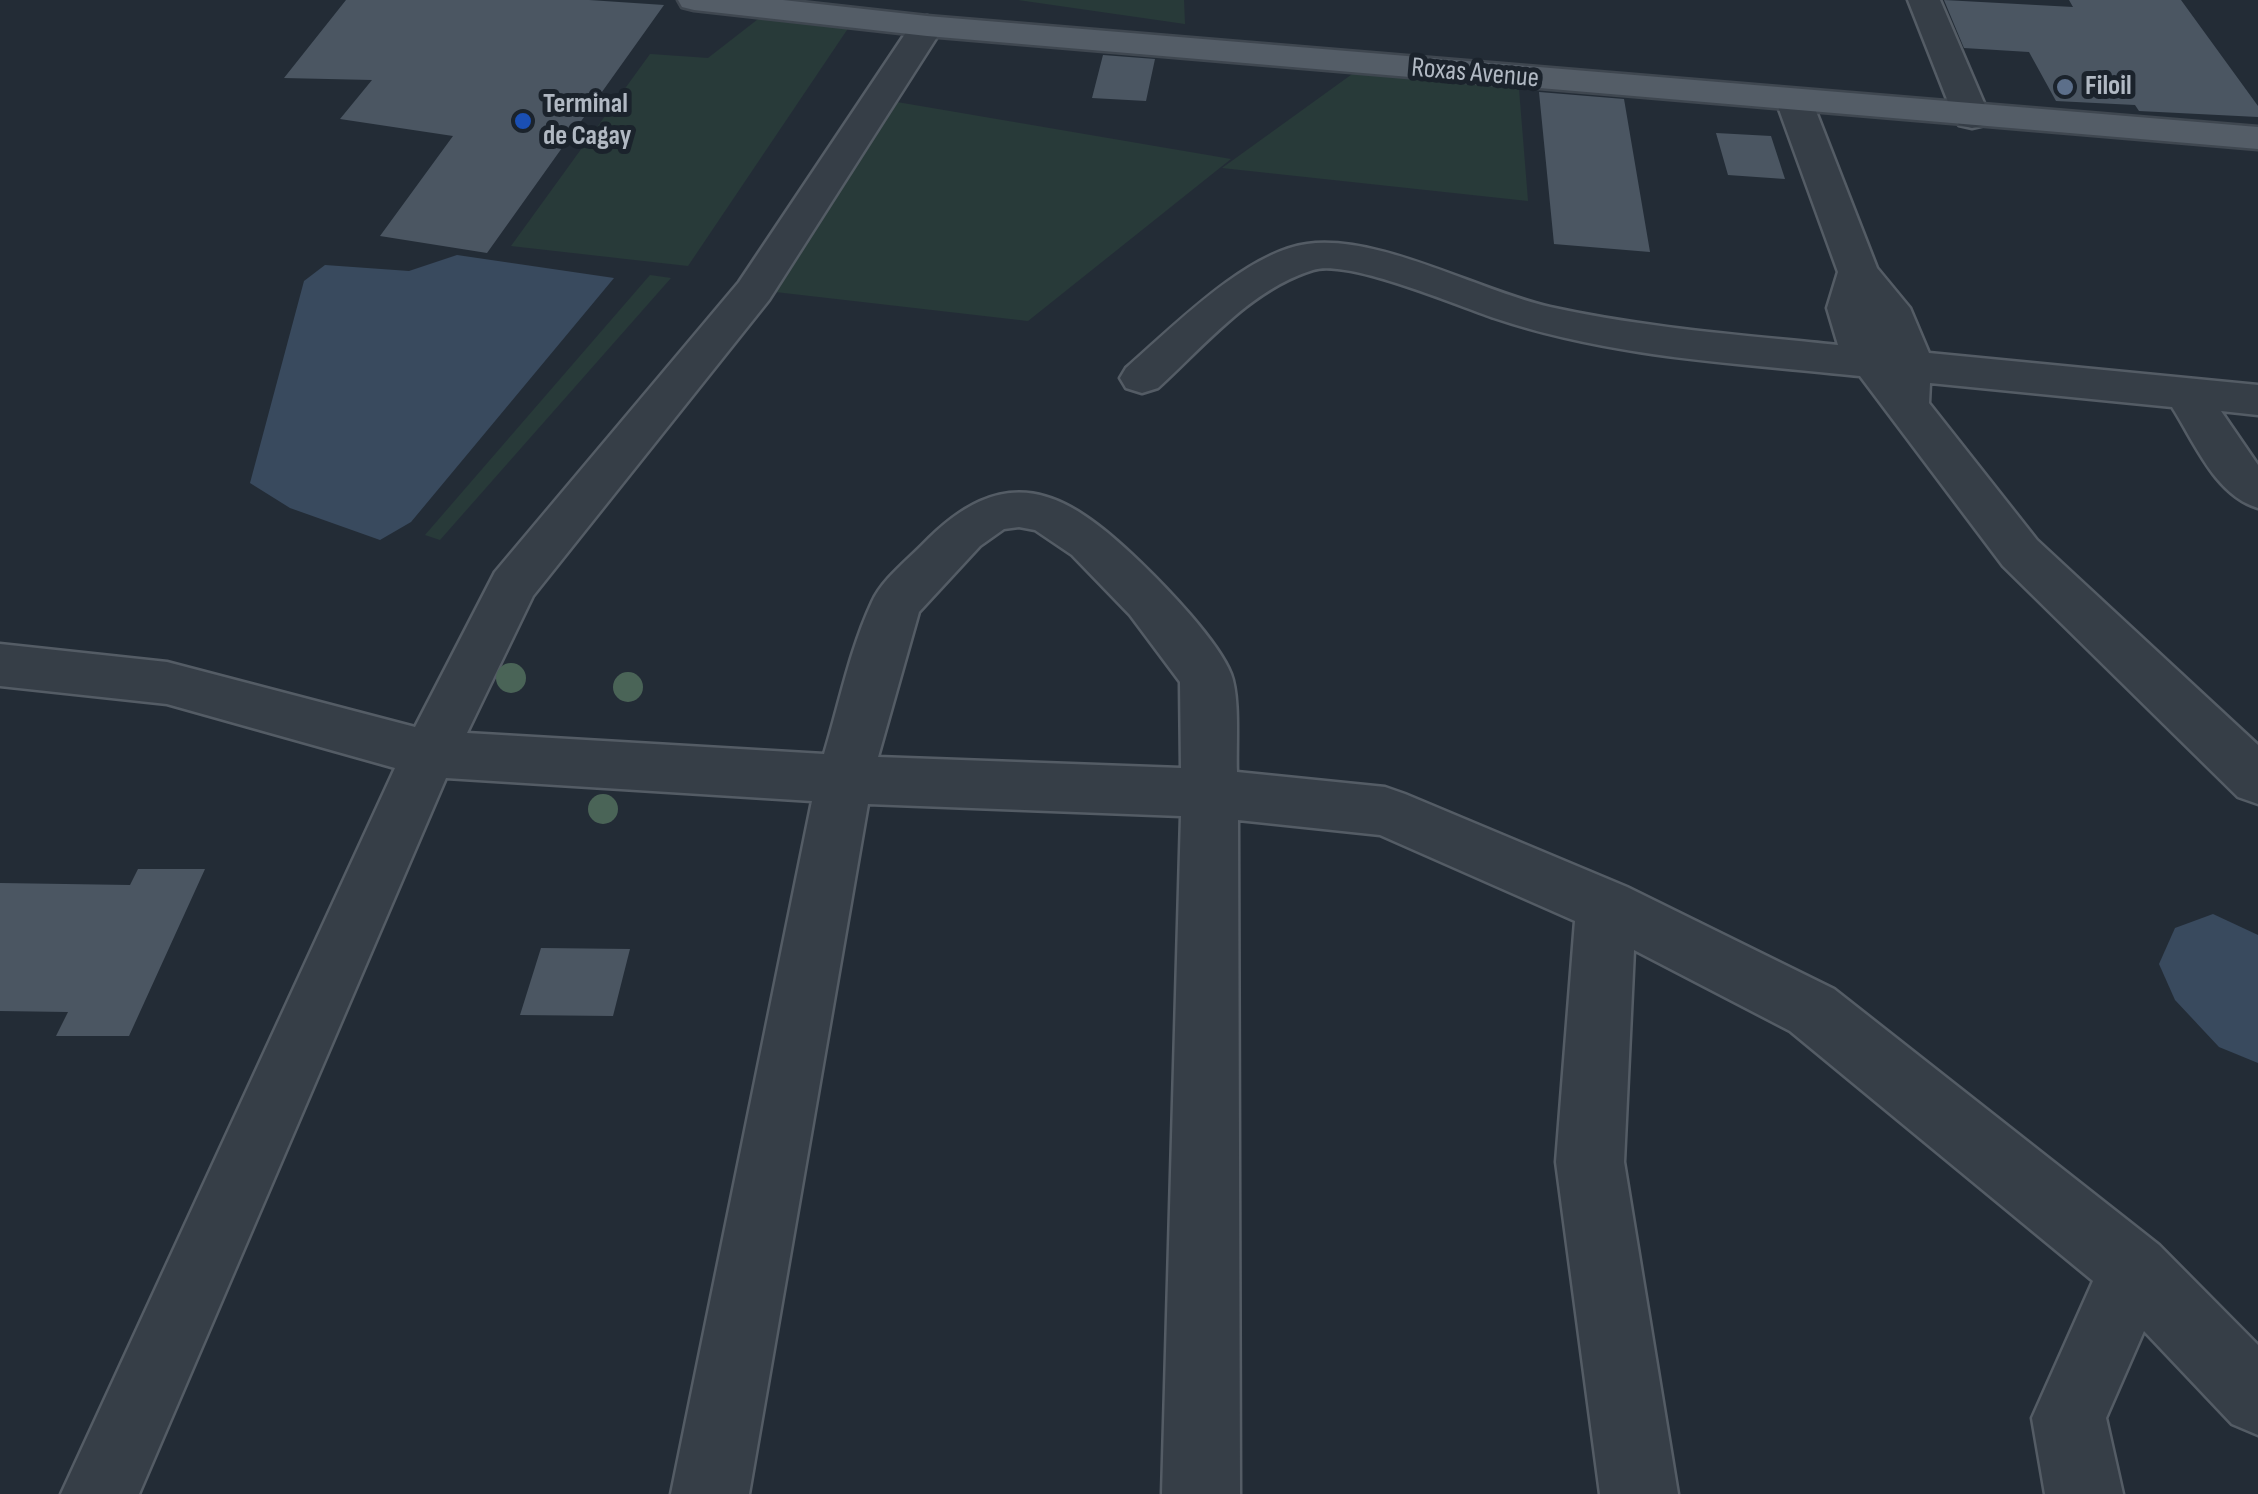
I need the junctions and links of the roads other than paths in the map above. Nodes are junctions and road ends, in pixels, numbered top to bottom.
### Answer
1 (694, 0) edge
2 (1924, 0) edge
3 (927, 26) junction
4 (1794, 101) junction
5 (1972, 117) junction
6 (2258, 138) edge
7 (1142, 378) dead end
8 (1898, 379) junction
9 (2186, 393) junction
10 (2258, 400) edge
11 (2258, 491) edge
12 (0, 665) edge
13 (429, 754) junction
14 (844, 779) junction
15 (2258, 780) edge
16 (1210, 793) junction
17 (1606, 906) junction
18 (2134, 1270) junction
19 (2258, 1398) edge
20 (100, 1494) edge
21 (710, 1494) edge
22 (1201, 1494) edge
23 (1639, 1494) edge
24 (2084, 1494) edge

1 - 3 main road, Roxas Avenue
2 - 5 street
3 - 4 main road, Roxas Avenue
3 - 13 street
4 - 5 main road, Roxas Avenue
4 - 8 street
5 - 6 main road, Roxas Avenue
7 - 8 street
8 - 9 street
8 - 15 street
9 - 10 street
9 - 11 street
12 - 13 street
13 - 14 street
13 - 20 street
14 - 16 street
14 - 16 street
14 - 21 street
16 - 17 street
16 - 22 street
17 - 18 street
17 - 23 street
18 - 19 street
18 - 24 street

